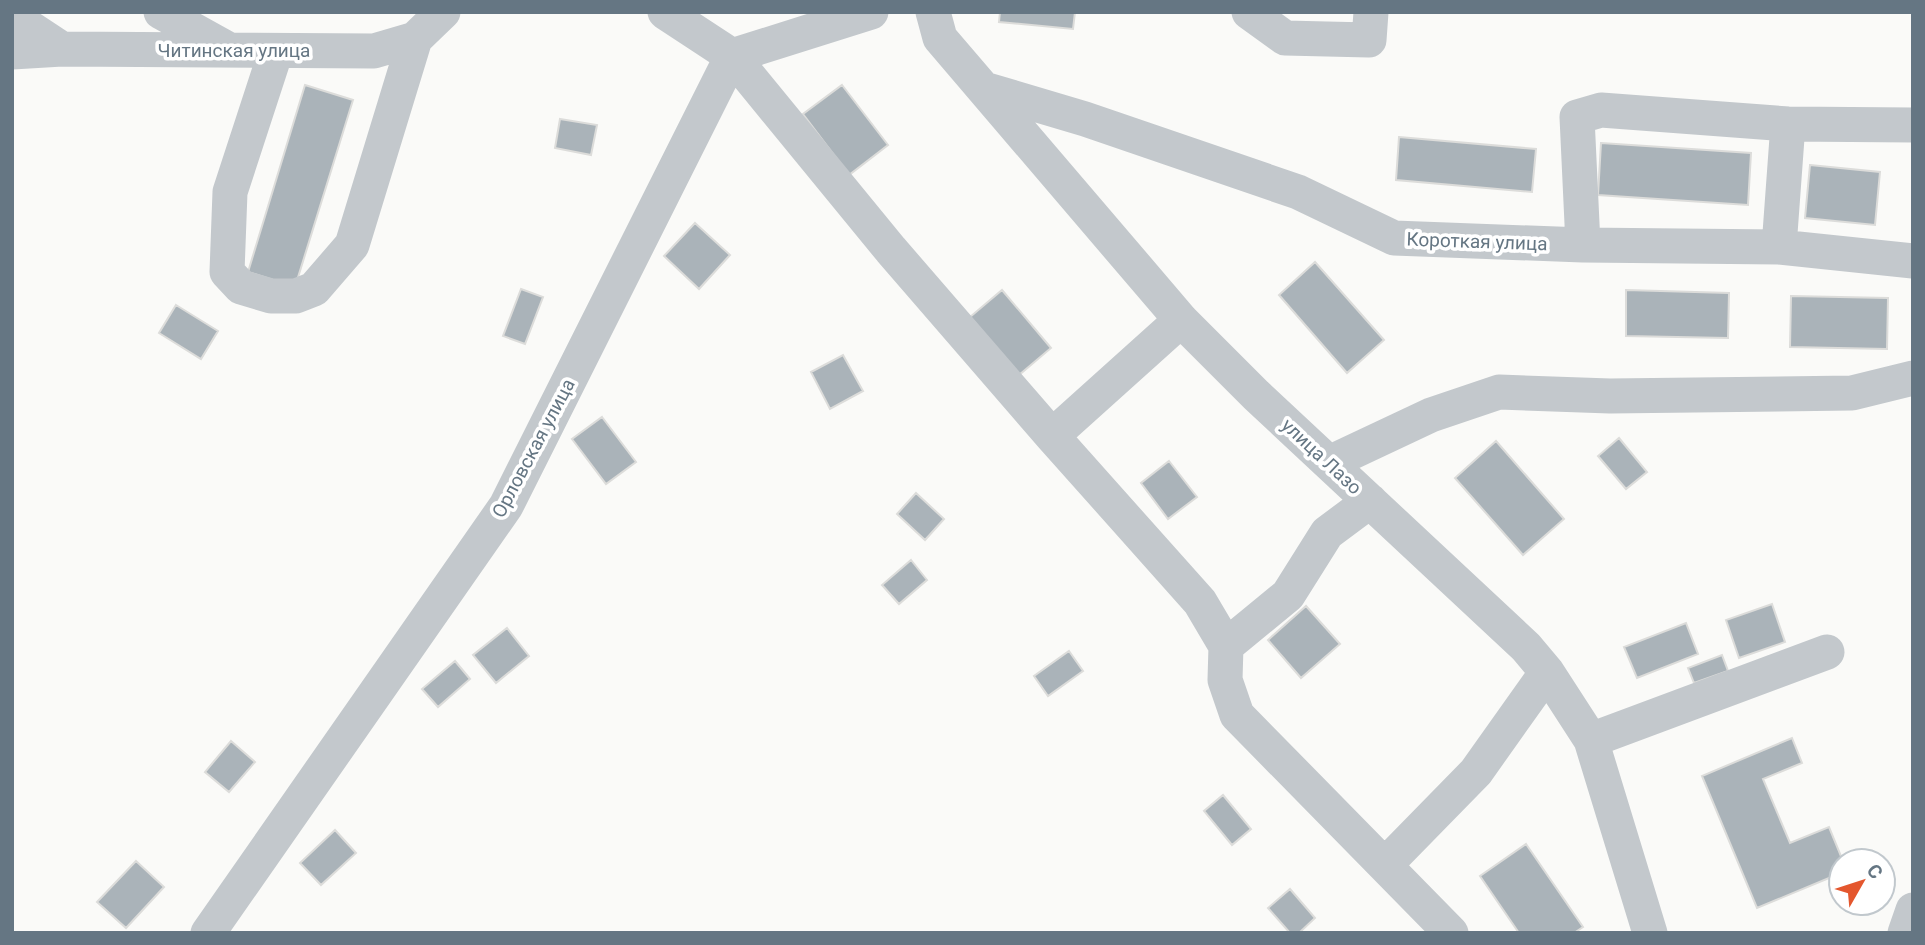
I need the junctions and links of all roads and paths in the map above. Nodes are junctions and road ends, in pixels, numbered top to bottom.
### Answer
1 (161, 12) edge
2 (443, 12) edge
3 (665, 12) edge
4 (871, 12) edge
5 (933, 12) edge
6 (1249, 12) edge
7 (1371, 12) edge
8 (12, 16) edge
9 (415, 40) junction
10 (62, 49) junction
11 (229, 50) junction
12 (276, 51) junction
13 (12, 52) edge
14 (732, 56) junction
15 (984, 89) junction
16 (1788, 124) junction
17 (1913, 125) edge
18 (1583, 245) junction
19 (1779, 247) junction
20 (1913, 261) edge
21 (1181, 320) junction
22 (1913, 378) edge
23 (1052, 436) junction
24 (1329, 463) junction
25 (1370, 501) junction
26 (1226, 646) junction
27 (1827, 652) dead end
28 (1547, 672) junction
29 (1591, 740) junction
30 (1385, 865) junction
31 (1913, 910) edge
32 (208, 933) edge
33 (1451, 933) edge
34 (1650, 933) edge
35 (1905, 933) edge

1 - 11 street
2 - 9 street, Читинская улица
3 - 14 street
4 - 14 street
5 - 15 street, улица Лазо
6 - 7 street
8 - 10 street
9 - 12 street, Читинская улица
9 - 12 street
10 - 11 street, Читинская улица
10 - 13 street, Читинская улица
11 - 12 street, Читинская улица
14 - 23 street
14 - 32 street, Орловская улица
15 - 18 street, Короткая улица
15 - 21 street, улица Лазо
16 - 17 street
16 - 18 street
16 - 19 street
18 - 19 street, Короткая улица
19 - 20 street, Короткая улица
21 - 23 street
21 - 24 street, улица Лазо
22 - 24 street
23 - 26 street
24 - 25 street, улица Лазо
25 - 26 street
25 - 28 street, улица Лазо
26 - 30 street
27 - 29 street
28 - 29 street, улица Лазо
28 - 30 street
29 - 34 street, улица Лазо
30 - 33 street
31 - 35 street

